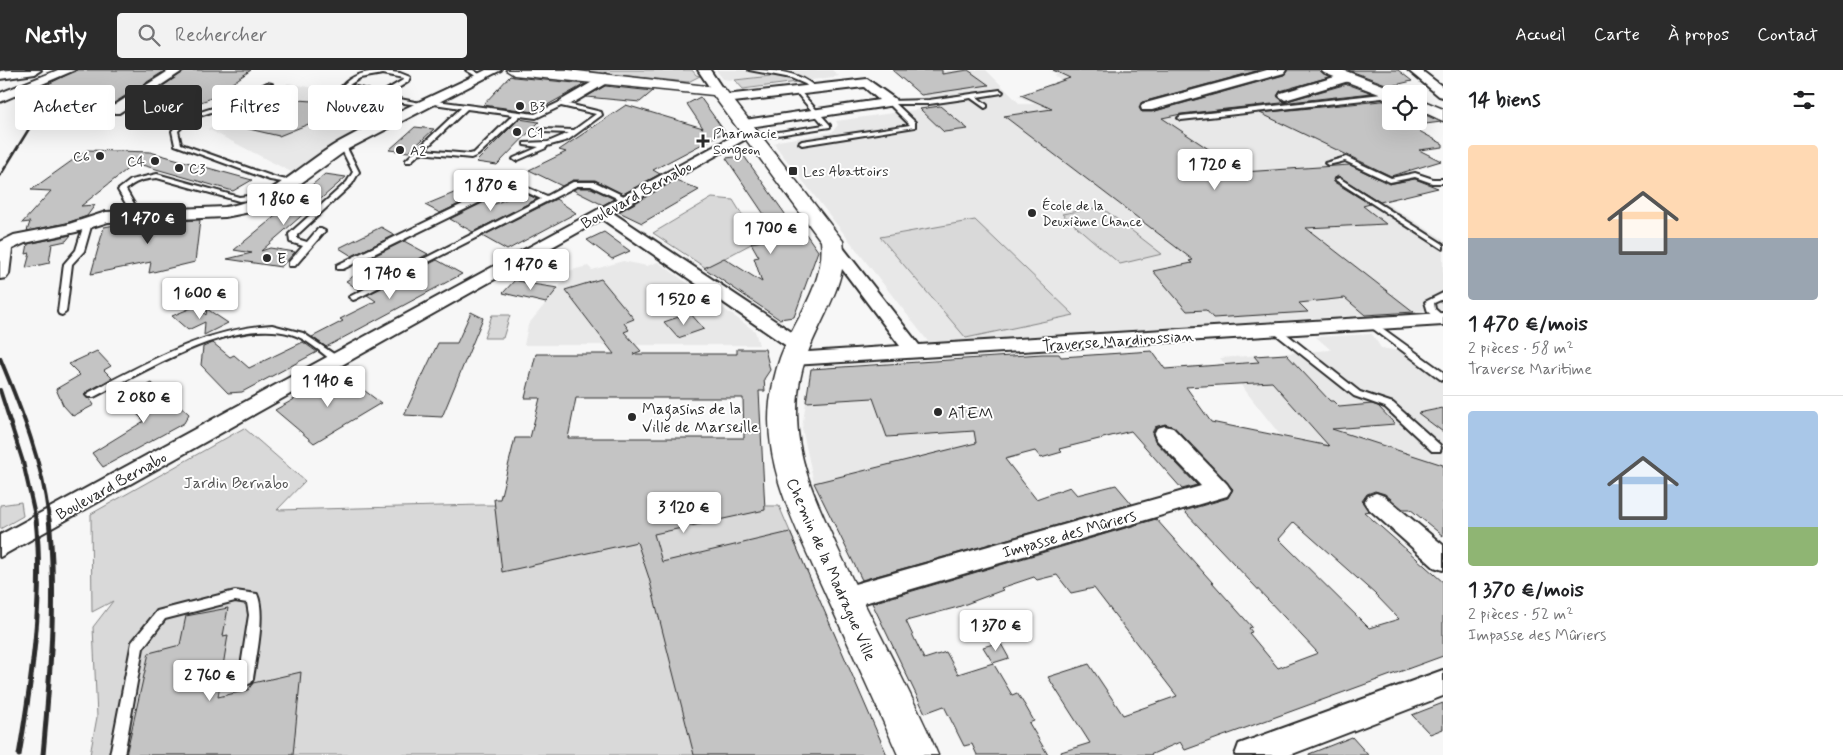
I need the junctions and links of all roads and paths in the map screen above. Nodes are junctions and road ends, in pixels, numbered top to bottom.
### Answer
1 (35, 70) edge
2 (69, 70) edge
3 (178, 70) edge
4 (494, 70) edge
5 (514, 70) edge
6 (752, 70) edge
7 (1280, 70) edge
8 (1329, 70) edge
9 (1414, 70) edge
10 (856, 72) edge
11 (475, 73) edge
12 (0, 74) edge
13 (1348, 77) junction
14 (606, 78) junction
15 (868, 83) junction
16 (269, 84) dead end
17 (34, 85) edge
18 (714, 85) edge
19 (814, 89) junction
20 (15, 90) edge
21 (797, 90) junction
22 (1382, 91) edge
23 (15, 92) edge
24 (1000, 92) dead end
25 (1443, 93) edge
26 (0, 94) edge
27 (382, 95) joint
28 (972, 96) junction
29 (1285, 96) dead end
30 (1382, 96) edge
31 (0, 98) edge
32 (402, 101) edge
33 (890, 102) junction
34 (563, 103) junction
35 (426, 104) junction
36 (985, 106) dead end
37 (1147, 107) dead end
38 (1427, 107) edge
39 (465, 108) junction
40 (115, 109) edge
41 (1441, 113) edge
42 (518, 114) junction
43 (819, 114) junction
44 (1181, 118) dead end
45 (542, 130) dead end
46 (748, 131) junction
47 (576, 132) junction
48 (526, 144) dead end
49 (802, 144) dead end
50 (343, 146) junction
51 (545, 146) junction
52 (419, 151) junction
53 (516, 159) dead end
54 (408, 160) dead end
55 (1328, 163) dead end
56 (1339, 180) dead end
57 (1443, 181) edge
58 (292, 183) junction
59 (272, 196) junction
60 (546, 198) junction
61 (626, 199) junction
62 (603, 213) junction
63 (136, 214) junction
64 (88, 223) junction
65 (321, 231) dead end
66 (307, 245) junction
67 (1443, 247) edge
68 (835, 249) junction
69 (292, 264) dead end
70 (340, 267) dead end
71 (0, 274) edge
72 (1443, 296) edge
73 (353, 297) dead end
74 (62, 312) dead end
75 (1443, 320) edge
76 (1371, 323) junction
77 (1276, 330) junction
78 (795, 352) junction
79 (915, 353) junction
80 (336, 359) junction
81 (1443, 377) edge
82 (92, 395) dead end
83 (1165, 434) dead end
84 (1436, 448) dead end
85 (1376, 502) dead end
86 (0, 547) edge
87 (1443, 560) edge
88 (844, 598) junction
89 (246, 679) dead end
90 (1443, 683) edge
91 (117, 755) edge
92 (918, 755) edge
93 (1250, 755) edge

1 - 12 street
2 - 17 street
3 - 40 street
4 - 11 street
5 - 14 street
6 - 19 lane
7 - 37 street
8 - 13 street
9 - 25 street
10 - 15 street
11 - 35 street
13 - 22 street
13 - 29 street
14 - 18 street
14 - 34 street
15 - 19 street
15 - 33 street
16 - 58 lane
18 - 21 street
18 - 46 street
19 - 21 street
20 - 26 street
21 - 43 lane
23 - 31 street
24 - 28 lane
27 - 27 lane
28 - 33 lane
28 - 36 lane
30 - 44 lane
32 - 35 lane
33 - 43 street
33 - 49 lane
34 - 42 lane
34 - 47 lane
35 - 39 lane
35 - 50 street
38 - 41 street
39 - 42 lane
39 - 52 lane
42 - 52 lane
43 - 46 street
45 - 47 lane
46 - 61 street, Boulevard Bernabo
46 - 68 street
47 - 51 lane
48 - 51 lane
50 - 58 street
50 - 66 lane
51 - 53 lane
52 - 54 lane
55 - 57 lane
56 - 67 lane
58 - 59 street
59 - 63 street
59 - 63 lane
60 - 61 lane
60 - 70 lane
60 - 73 lane
61 - 62 street, Boulevard Bernabo
62 - 78 street
62 - 80 street, Boulevard Bernabo
63 - 64 street
64 - 71 street
64 - 74 lane
65 - 66 lane
66 - 69 lane
68 - 78 street, Chemin de la Madrague Ville
68 - 79 street
72 - 75 lane
75 - 76 street, Traverse Mardirossian
76 - 77 street, Traverse Mardirossian
76 - 81 lane
77 - 79 street, Traverse Mardirossian
77 - 84 lane
78 - 79 street, Traverse Mardirossian
78 - 88 street, Chemin de la Madrague Ville
80 - 82 lane
80 - 86 street, Boulevard Bernabo
83 - 88 street, Impasse des Mûriers
85 - 87 street
88 - 92 street, Chemin de la Madrague Ville
89 - 91 lane
90 - 93 street

